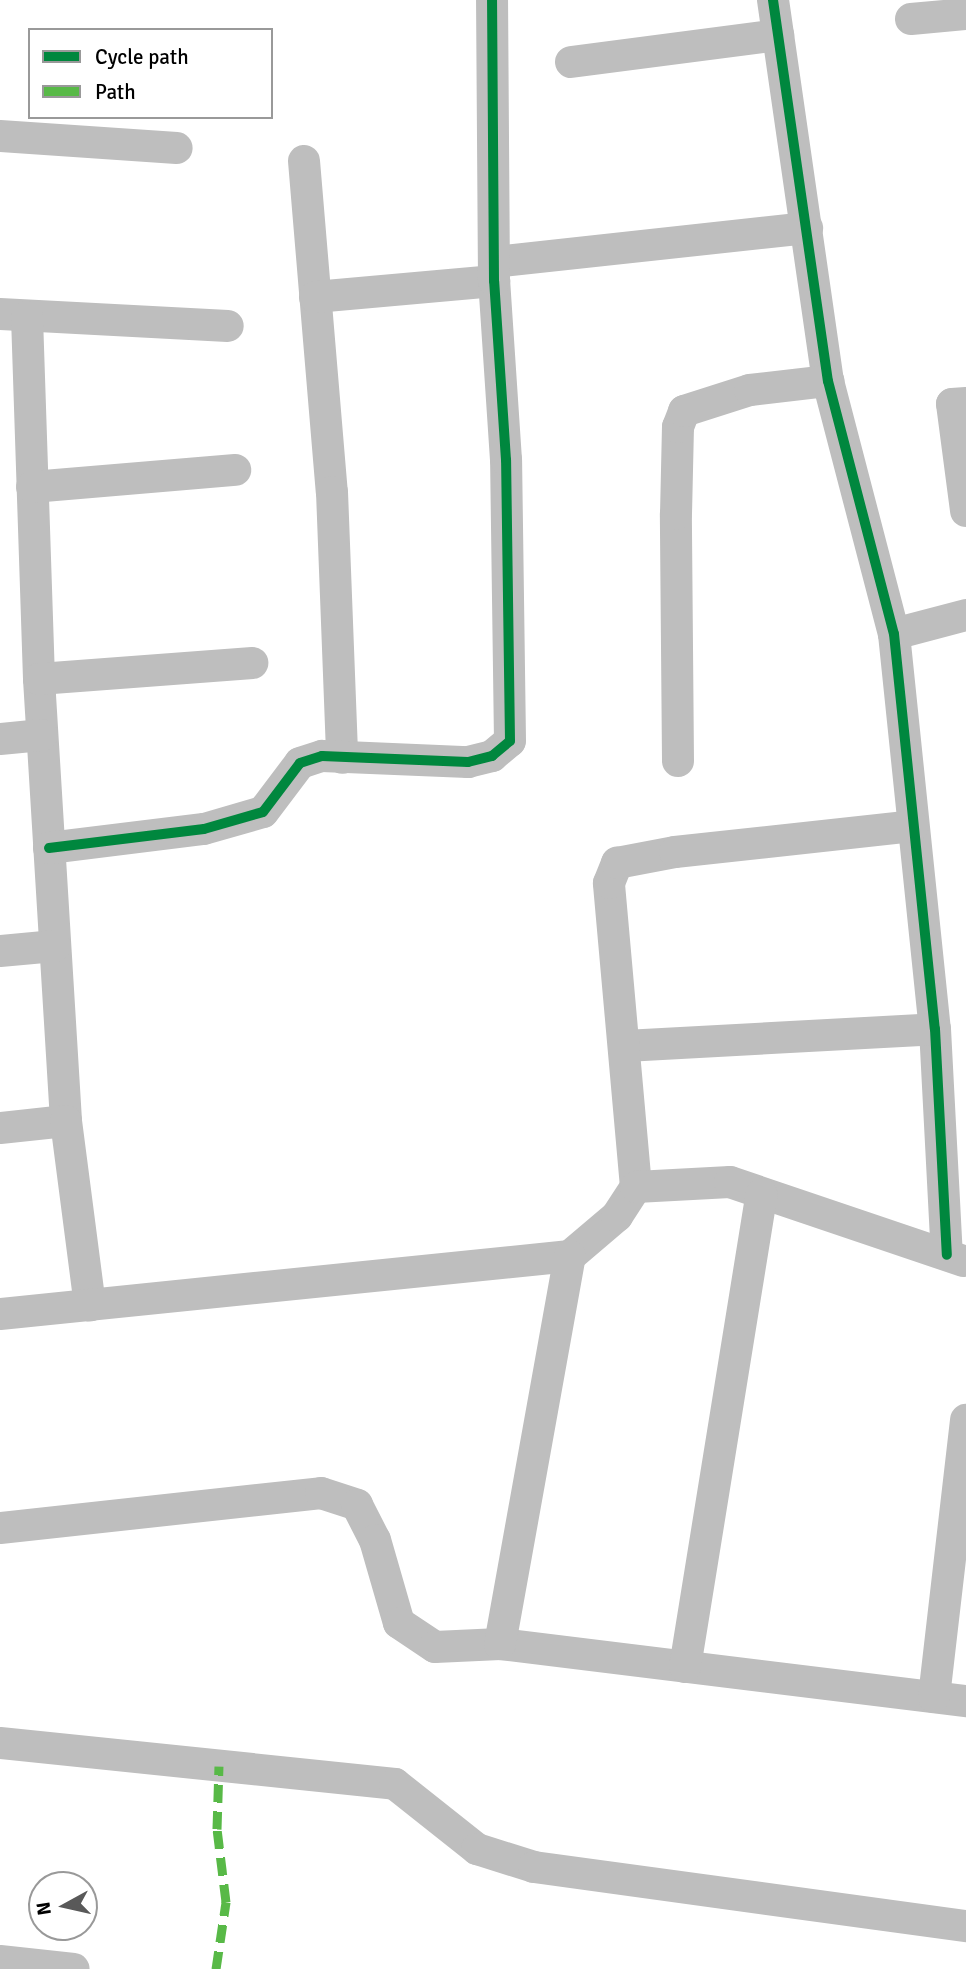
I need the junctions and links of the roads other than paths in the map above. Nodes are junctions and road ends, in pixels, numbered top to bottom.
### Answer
1 (492, 0) edge
2 (773, 0) edge
3 (966, 14) edge
4 (911, 19) dead end
5 (778, 35) junction
6 (571, 62) dead end
7 (0, 136) edge
8 (177, 148) dead end
9 (304, 161) dead end
10 (807, 228) junction
11 (494, 272) junction
12 (315, 297) junction
13 (13, 316) edge
14 (228, 326) dead end
15 (828, 381) junction
16 (966, 403) edge
17 (235, 470) dead end
18 (32, 487) junction
19 (966, 511) edge
20 (966, 615) edge
21 (894, 634) junction
22 (252, 663) dead end
23 (39, 679) junction
24 (41, 735) junction
25 (0, 740) edge
26 (342, 758) junction
27 (678, 761) dead end
28 (913, 826) junction
29 (49, 848) junction
30 (55, 946) junction
31 (0, 951) edge
32 (935, 1029) junction
33 (625, 1046) junction
34 (66, 1121) junction
35 (0, 1128) edge
36 (636, 1187) junction
37 (762, 1194) junction
38 (570, 1256) junction
39 (957, 1259) edge
40 (90, 1305) junction
41 (0, 1314) edge
42 (966, 1420) edge
43 (0, 1528) edge
44 (500, 1644) junction
45 (685, 1667) junction
46 (934, 1697) junction
47 (966, 1700) edge
48 (0, 1743) edge
49 (966, 1926) edge
50 (0, 1961) edge
51 (74, 1969) edge

1 - 11 street
2 - 5 street
3 - 4 street
5 - 6 street
5 - 10 street
7 - 8 street
9 - 12 street
10 - 11 street
10 - 15 street
11 - 12 street
11 - 26 street
12 - 26 street
13 - 14 street
13 - 18 street
15 - 21 street
15 - 27 street
16 - 19 street
17 - 18 street
18 - 23 street
20 - 21 street
21 - 28 street
22 - 23 street
23 - 24 street
24 - 25 street
24 - 29 street
26 - 29 street
28 - 32 street
28 - 33 street
29 - 30 street
30 - 31 street
30 - 34 street
32 - 33 street
32 - 39 street
33 - 36 street
34 - 35 street
34 - 40 street
36 - 37 street
36 - 38 street
37 - 39 street
37 - 45 street
38 - 40 street
38 - 44 street
40 - 41 street
42 - 46 street
43 - 44 street
44 - 45 street
45 - 46 street
46 - 47 street
48 - 49 street
50 - 51 street

